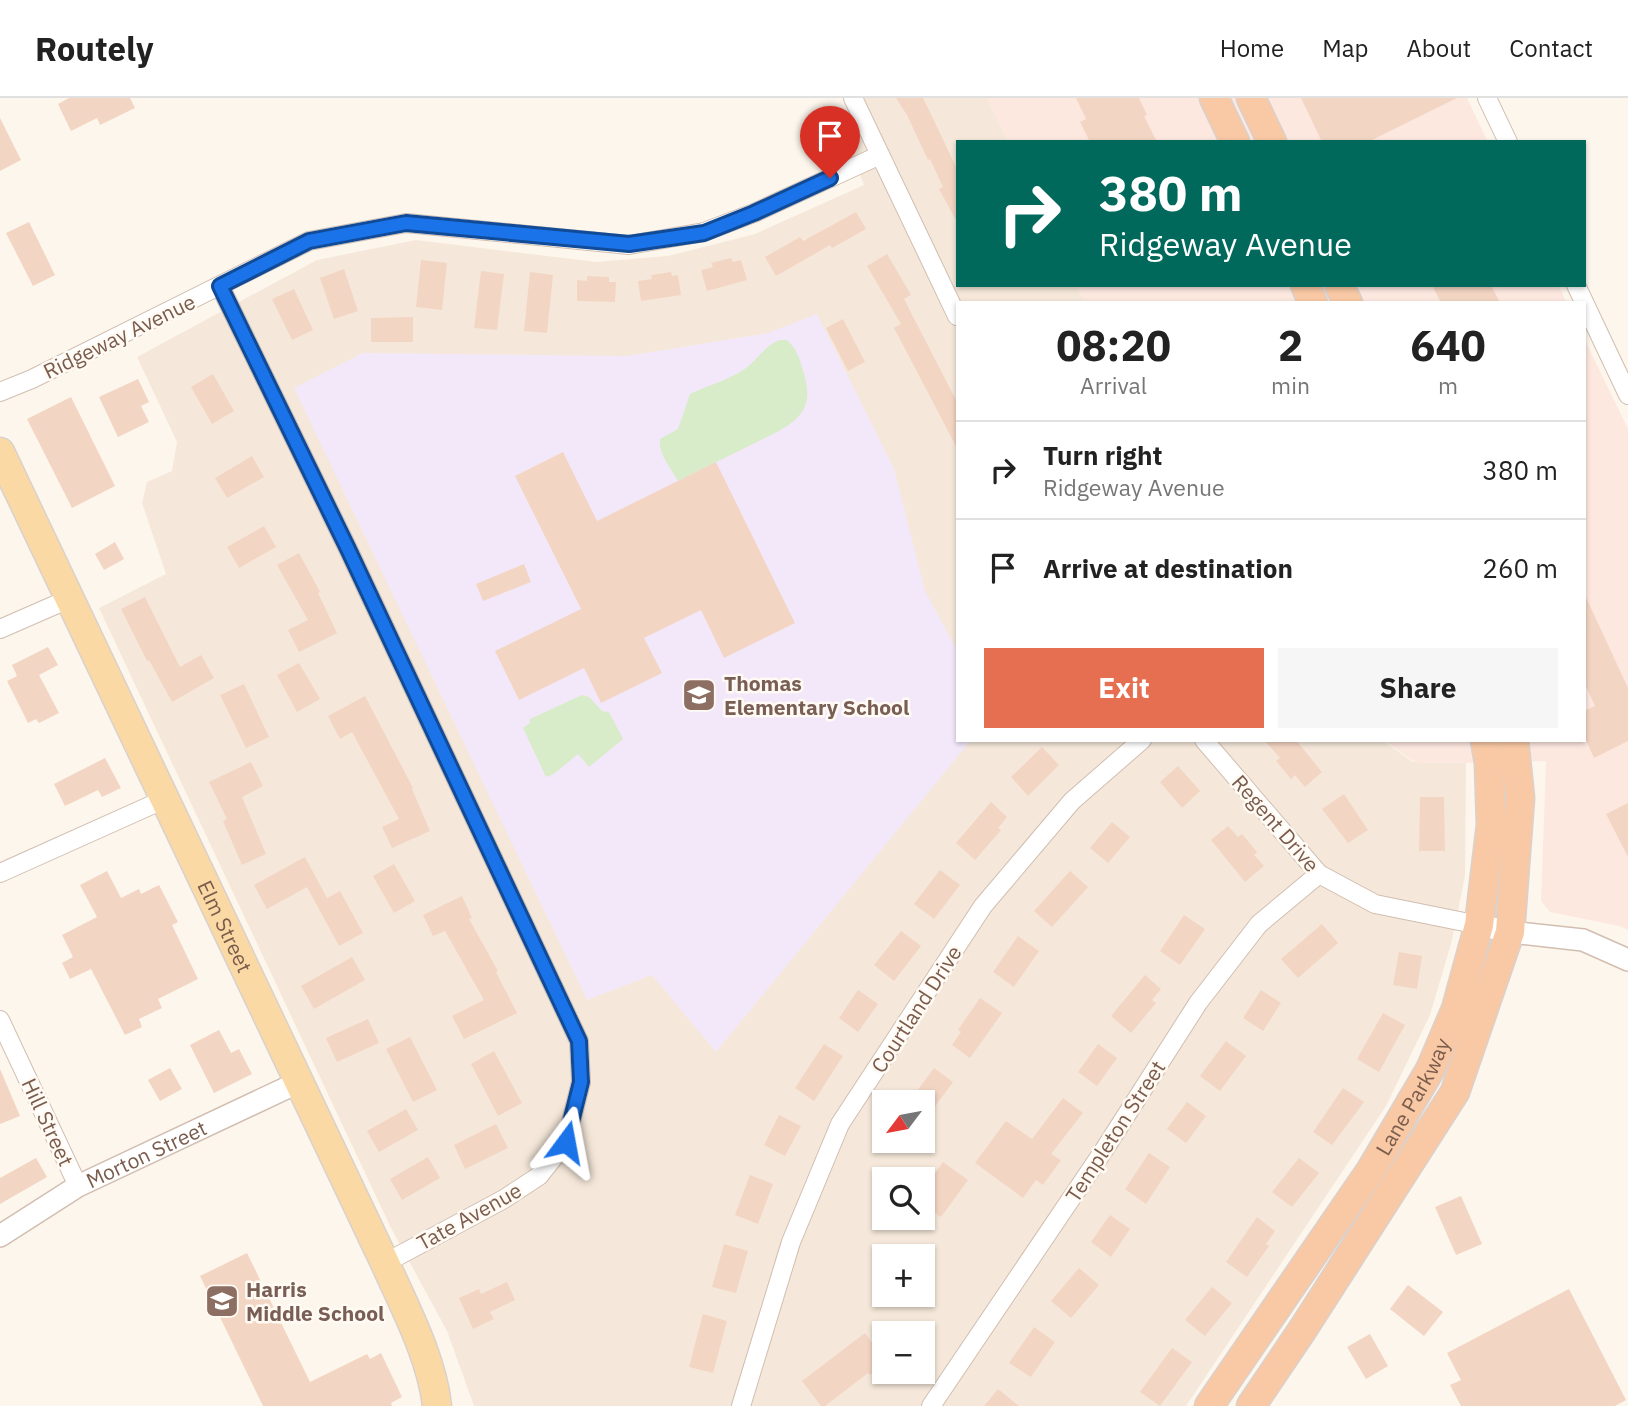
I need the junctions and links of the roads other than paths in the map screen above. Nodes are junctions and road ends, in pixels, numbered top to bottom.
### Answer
1 (853, 98) edge
2 (1214, 98) edge
3 (1251, 98) edge
4 (1487, 98) edge
5 (1234, 140) edge
6 (1271, 140) edge
7 (1507, 140) edge
8 (880, 155) junction
9 (220, 286) junction
10 (1586, 306) edge
11 (956, 314) edge
12 (0, 392) edge
13 (1628, 395) edge
14 (0, 452) edge
15 (71, 598) junction
16 (0, 629) edge
17 (1140, 742) edge
18 (1206, 742) edge
19 (1485, 742) edge
20 (1514, 742) edge
21 (165, 799) junction
22 (0, 873) edge
23 (1320, 874) junction
24 (1479, 925) junction
25 (1510, 932) junction
26 (1628, 960) edge
27 (0, 1020) edge
28 (299, 1082) junction
29 (78, 1186) junction
30 (0, 1236) edge
31 (385, 1262) junction
32 (437, 1406) edge
33 (741, 1406) edge
34 (931, 1406) edge
35 (1209, 1406) edge
36 (1251, 1406) edge

1 - 8 street
2 - 5 highway
3 - 6 highway
4 - 7 street
8 - 9 street, Ridgeway Avenue
8 - 11 street
9 - 12 street, Ridgeway Avenue
9 - 31 street, Tate Avenue
10 - 13 street
14 - 15 main road, Elm Street
15 - 16 street
15 - 21 main road, Elm Street
17 - 33 street, Courtland Drive
18 - 23 street, Regent Drive
19 - 24 highway, Lane Parkway
20 - 25 highway, Lane Parkway
21 - 22 street
21 - 28 main road, Elm Street
23 - 24 street, Regent Drive
23 - 34 street, Templeton Street
24 - 25 street
24 - 35 highway, Lane Parkway
25 - 26 street
25 - 36 highway, Lane Parkway
27 - 29 street, Hill Street
28 - 29 street, Morton Street
28 - 31 main road, Elm Street
29 - 30 street, Morton Street
31 - 32 main road, Elm Street

